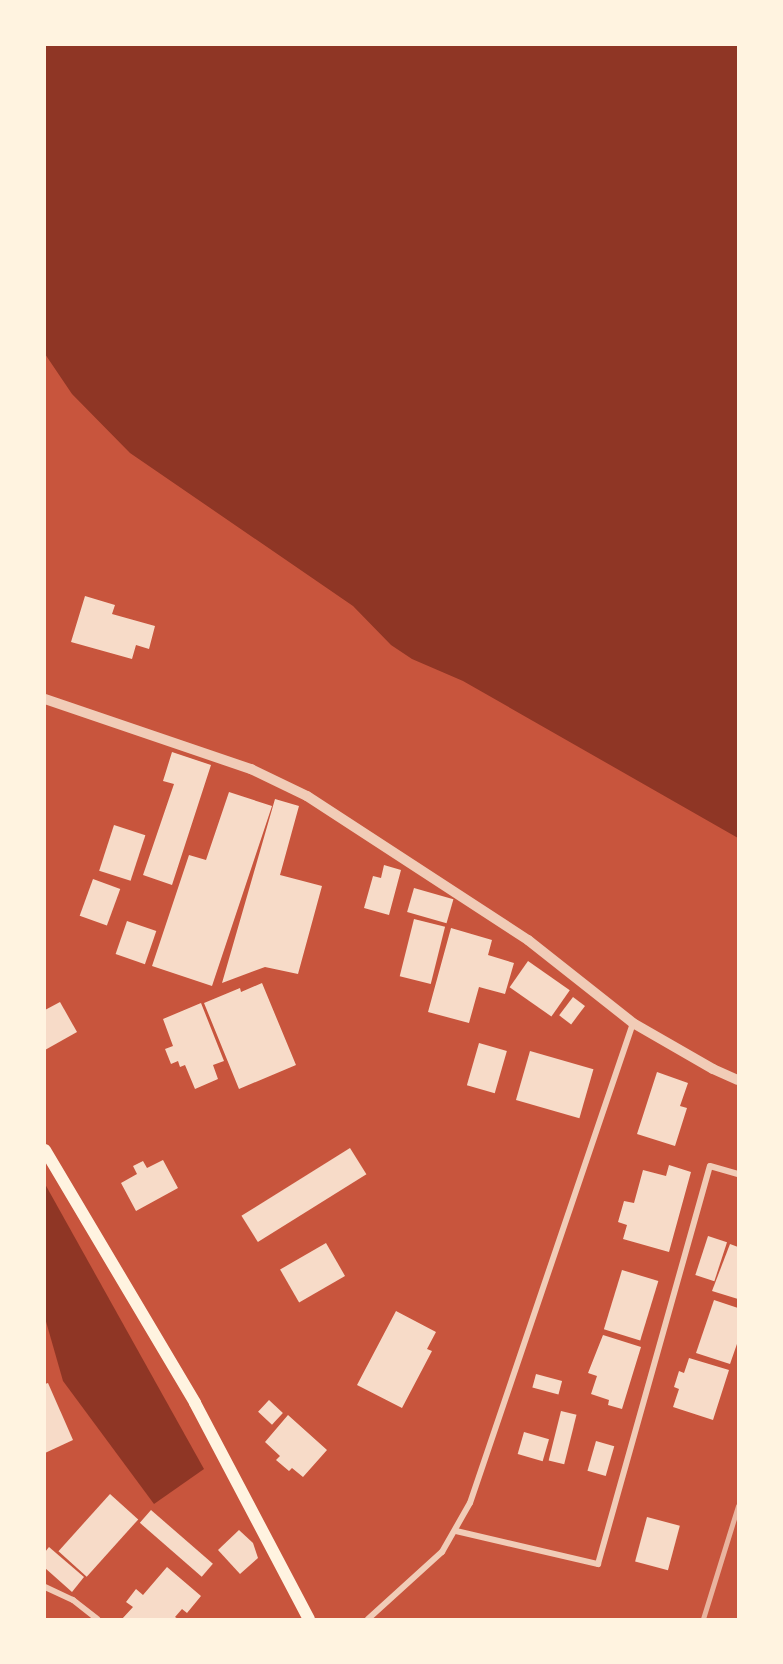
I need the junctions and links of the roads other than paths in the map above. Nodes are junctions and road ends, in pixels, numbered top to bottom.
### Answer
1 (45, 699) edge
2 (633, 1023) junction
3 (738, 1080) edge
4 (45, 1150) edge
5 (738, 1174) edge
6 (456, 1531) junction
7 (45, 1587) edge
8 (97, 1619) edge
9 (309, 1619) edge
10 (368, 1619) edge

1 - 2 street
2 - 3 street
2 - 6 street
4 - 9 main road
5 - 6 street
6 - 10 street
7 - 8 street

